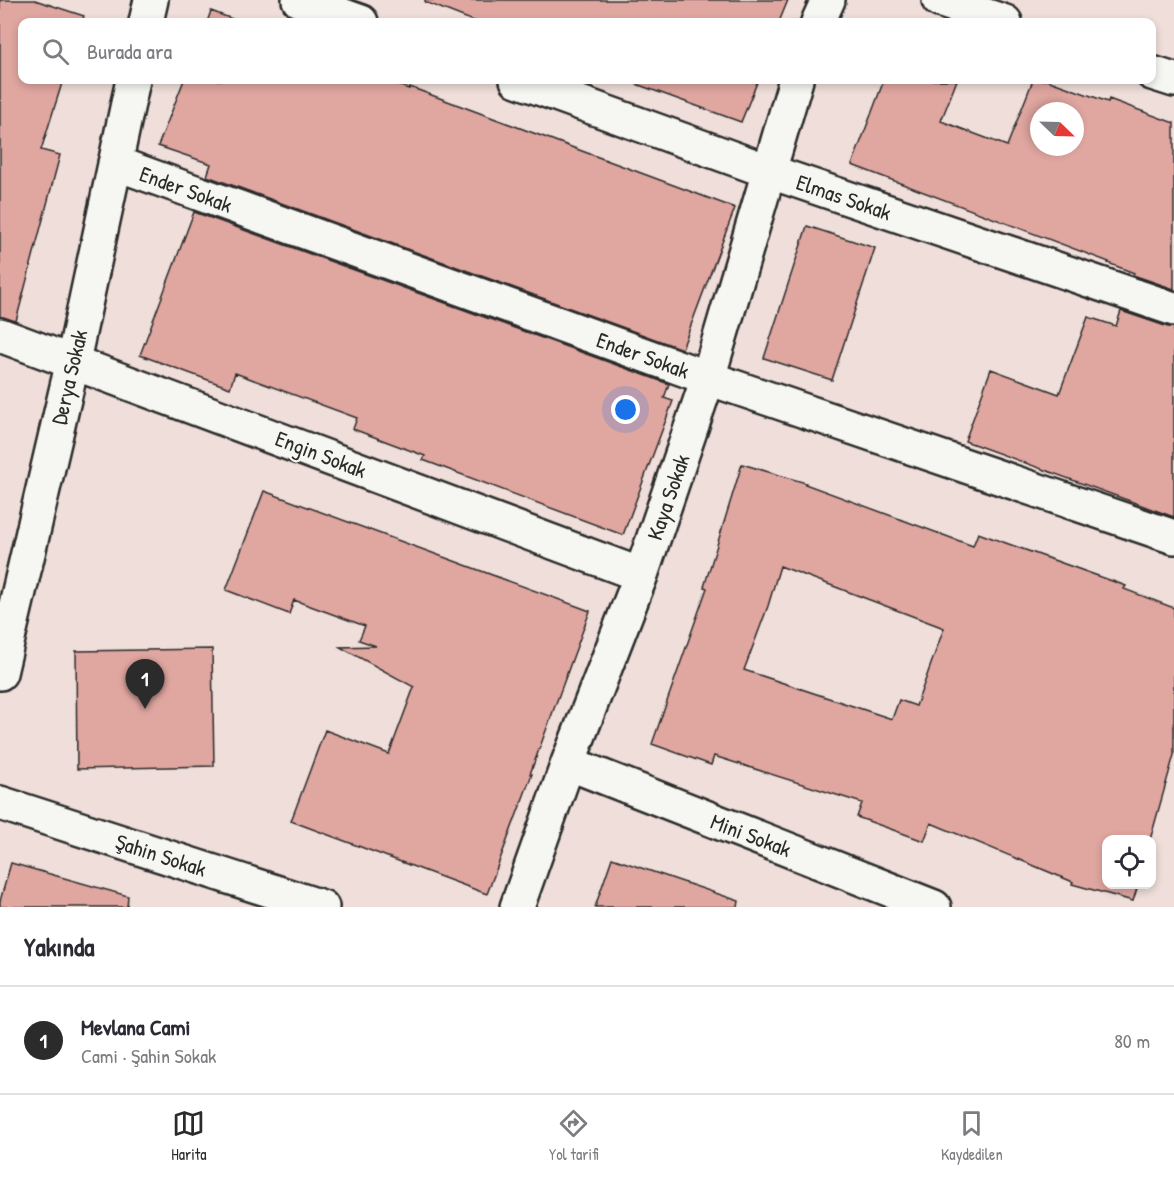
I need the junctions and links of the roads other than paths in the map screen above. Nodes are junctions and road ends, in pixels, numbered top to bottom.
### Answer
1 (151, 0) edge
2 (299, 0) edge
3 (828, 0) edge
4 (939, 0) edge
5 (147, 18) edge
6 (350, 18) edge
7 (820, 18) edge
8 (993, 18) edge
9 (1156, 73) edge
10 (1174, 80) edge
11 (132, 84) edge
12 (528, 84) edge
13 (795, 84) edge
14 (114, 163) junction
15 (768, 171) junction
16 (1174, 309) edge
17 (0, 335) edge
18 (73, 361) junction
19 (708, 378) junction
20 (1174, 537) edge
21 (641, 575) junction
22 (0, 674) edge
23 (568, 763) junction
24 (0, 803) edge
25 (322, 907) edge
26 (517, 907) edge
27 (934, 907) edge

1 - 5 street
2 - 6 street
3 - 7 street
4 - 8 street
9 - 10 street
11 - 14 street, Derya Sokak
12 - 15 street, Elmas Sokak
13 - 15 street, Kaya Sokak
14 - 18 street, Derya Sokak
14 - 19 street, Ender Sokak
15 - 16 street, Elmas Sokak
15 - 19 street, Kaya Sokak
17 - 18 street, Engin Sokak
18 - 21 street, Engin Sokak
18 - 22 street, Derya Sokak
19 - 20 street, Ender Sokak
19 - 21 street, Kaya Sokak
21 - 23 street, Kaya Sokak
23 - 26 street, Kaya Sokak
23 - 27 street, Mini Sokak
24 - 25 street, Şahin Sokak

